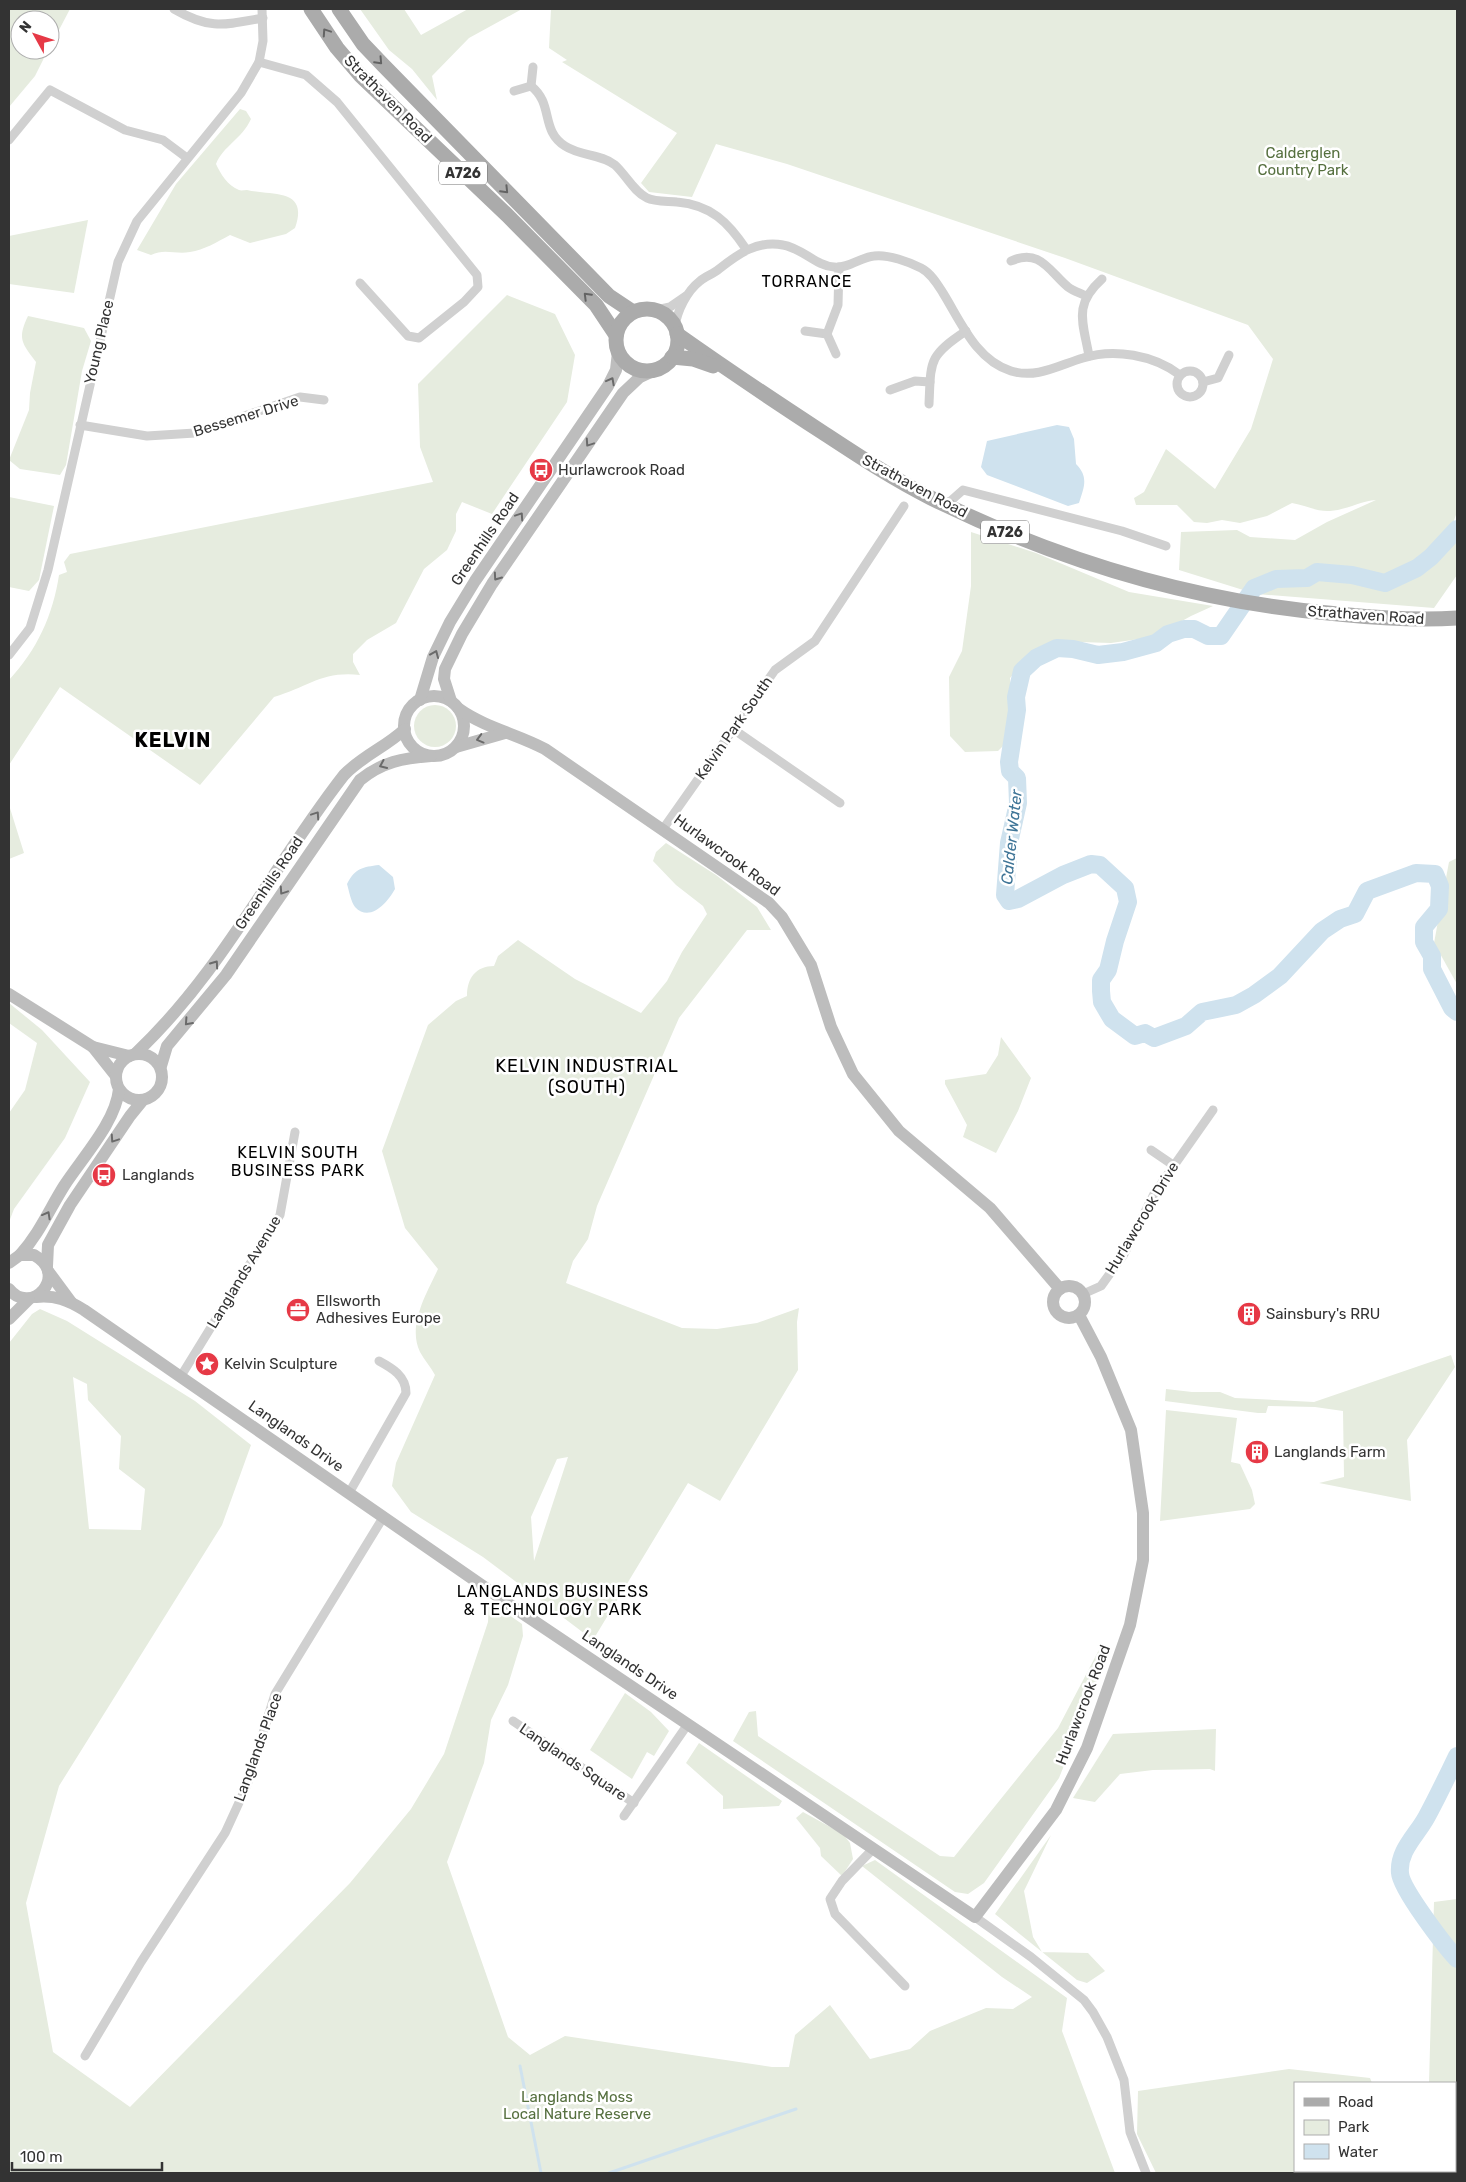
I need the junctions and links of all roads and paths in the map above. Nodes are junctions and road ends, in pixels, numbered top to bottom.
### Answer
1 (174, 9) edge
2 (311, 9) edge
3 (339, 9) edge
4 (262, 13) edge
5 (259, 62) junction
6 (533, 67) dead end
7 (531, 86) junction
8 (514, 91) dead end
9 (9, 140) edge
10 (187, 158) junction
11 (746, 249) junction
12 (1011, 261) dead end
13 (838, 267) junction
14 (1102, 279) dead end
15 (360, 283) dead end
16 (692, 291) junction
17 (1086, 296) junction
18 (656, 310) junction
19 (633, 312) junction
20 (676, 330) junction
21 (805, 331) dead end
22 (966, 331) junction
23 (827, 334) junction
24 (616, 335) junction
25 (618, 352) junction
26 (836, 354) dead end
27 (1229, 355) dead end
28 (1089, 356) junction
29 (672, 357) junction
30 (655, 370) junction
31 (733, 374) junction
32 (1180, 375) junction
33 (930, 382) junction
34 (1203, 382) junction
35 (890, 390) dead end
36 (324, 400) dead end
37 (929, 404) dead end
38 (80, 425) junction
39 (946, 505) junction
40 (904, 506) dead end
41 (1166, 546) dead end
42 (1457, 618) edge
43 (9, 655) edge
44 (420, 700) junction
45 (455, 705) junction
46 (404, 729) junction
47 (733, 729) junction
48 (505, 733) junction
49 (456, 747) junction
50 (431, 756) junction
51 (840, 803) dead end
52 (663, 829) junction
53 (9, 994) edge
54 (93, 1047) junction
55 (133, 1054) junction
56 (161, 1066) junction
57 (116, 1076) junction
58 (120, 1089) junction
59 (143, 1100) junction
60 (1213, 1110) dead end
61 (295, 1132) dead end
62 (1151, 1150) dead end
63 (1173, 1165) junction
64 (20, 1255) junction
65 (9, 1263) edge
66 (48, 1268) junction
67 (9, 1289) edge
68 (1060, 1289) junction
69 (1083, 1294) junction
70 (32, 1298) junction
71 (70, 1302) junction
72 (1079, 1315) junction
73 (9, 1319) edge
74 (379, 1361) dead end
75 (181, 1376) junction
76 (349, 1493) junction
77 (384, 1516) junction
78 (513, 1721) dead end
79 (688, 1724) junction
80 (634, 1803) junction
81 (624, 1816) dead end
82 (873, 1849) junction
83 (975, 1917) junction
84 (905, 1986) dead end
85 (85, 2056) dead end
86 (1146, 2173) edge

1 - 4 street, Young Place
24 -> 2 main road, Strathaven Road / A726
3 -> 19 main road, Strathaven Road / A726
4 - 5 street, Young Place
5 - 10 street, Young Place
5 - 15 street
6 - 7 street
7 - 8 street
7 - 11 street
9 - 10 street
10 - 38 street, Young Place
11 - 13 street
11 - 16 street
12 - 17 street
13 - 22 street
13 - 23 street
14 - 17 street
16 - 18 street
16 - 20 street
17 - 28 street
18 - 19 main road
18 - 20 main road, A726
19 - 24 main road
20 - 29 main road
20 - 31 main road, Strathaven Road / A726
21 - 23 street
22 - 28 street
22 - 33 street
23 - 26 street
24 - 25 main road, A726
25 - 30 main road
44 -> 25 street, Greenhills Road
27 - 34 street
28 - 32 street
29 - 30 main road
29 - 31 main road, Strathaven Road / A726
30 -> 45 street, Greenhills Road
31 - 39 main road, Strathaven Road / A726
32 - 34 street
32 - 34 street
33 - 35 street
33 - 37 street
36 - 38 street, Bessemer Drive
38 - 43 street, Young Place
39 - 41 street
39 - 42 main road, Strathaven Road / A726
40 - 47 street, Kelvin Park South
44 - 45 street
44 - 46 street
45 - 48 street, Hurlawcrook Road
45 - 49 street
46 - 50 street
55 -> 46 street, Greenhills Road
47 - 51 street
47 - 52 street, Kelvin Park South
48 -> 49 street
48 - 52 street, Hurlawcrook Road
49 - 50 street
50 -> 56 street, Greenhills Road
52 - 68 street, Hurlawcrook Road
53 - 54 street
54 - 55 street
54 - 57 street
55 - 56 street
55 - 57 street
56 - 59 street
57 - 58 street
58 - 59 street
64 -> 58 street
59 -> 66 street
60 - 63 street, Hurlawcrook Drive
61 - 75 street, Langlands Avenue
62 - 63 street
63 - 69 street, Hurlawcrook Drive
64 - 65 street
64 - 66 street
66 - 70 street
66 - 71 street, Langlands Drive
67 - 70 street, Langlands Drive
68 - 69 street
68 - 72 street
69 - 72 street
70 - 71 street, Langlands Drive
70 - 73 street
71 - 75 street, Langlands Drive
72 - 83 street, Hurlawcrook Road
74 - 76 street
75 - 76 street, Langlands Drive
76 - 77 street, Langlands Drive
77 - 79 street, Langlands Drive
77 - 85 street, Langlands Place
78 - 80 street, Langlands Square
79 - 80 street, Langlands Square
79 - 82 street, Langlands Drive
80 - 81 street, Langlands Square
82 - 83 street, Langlands Drive
82 - 84 street
83 - 86 street

